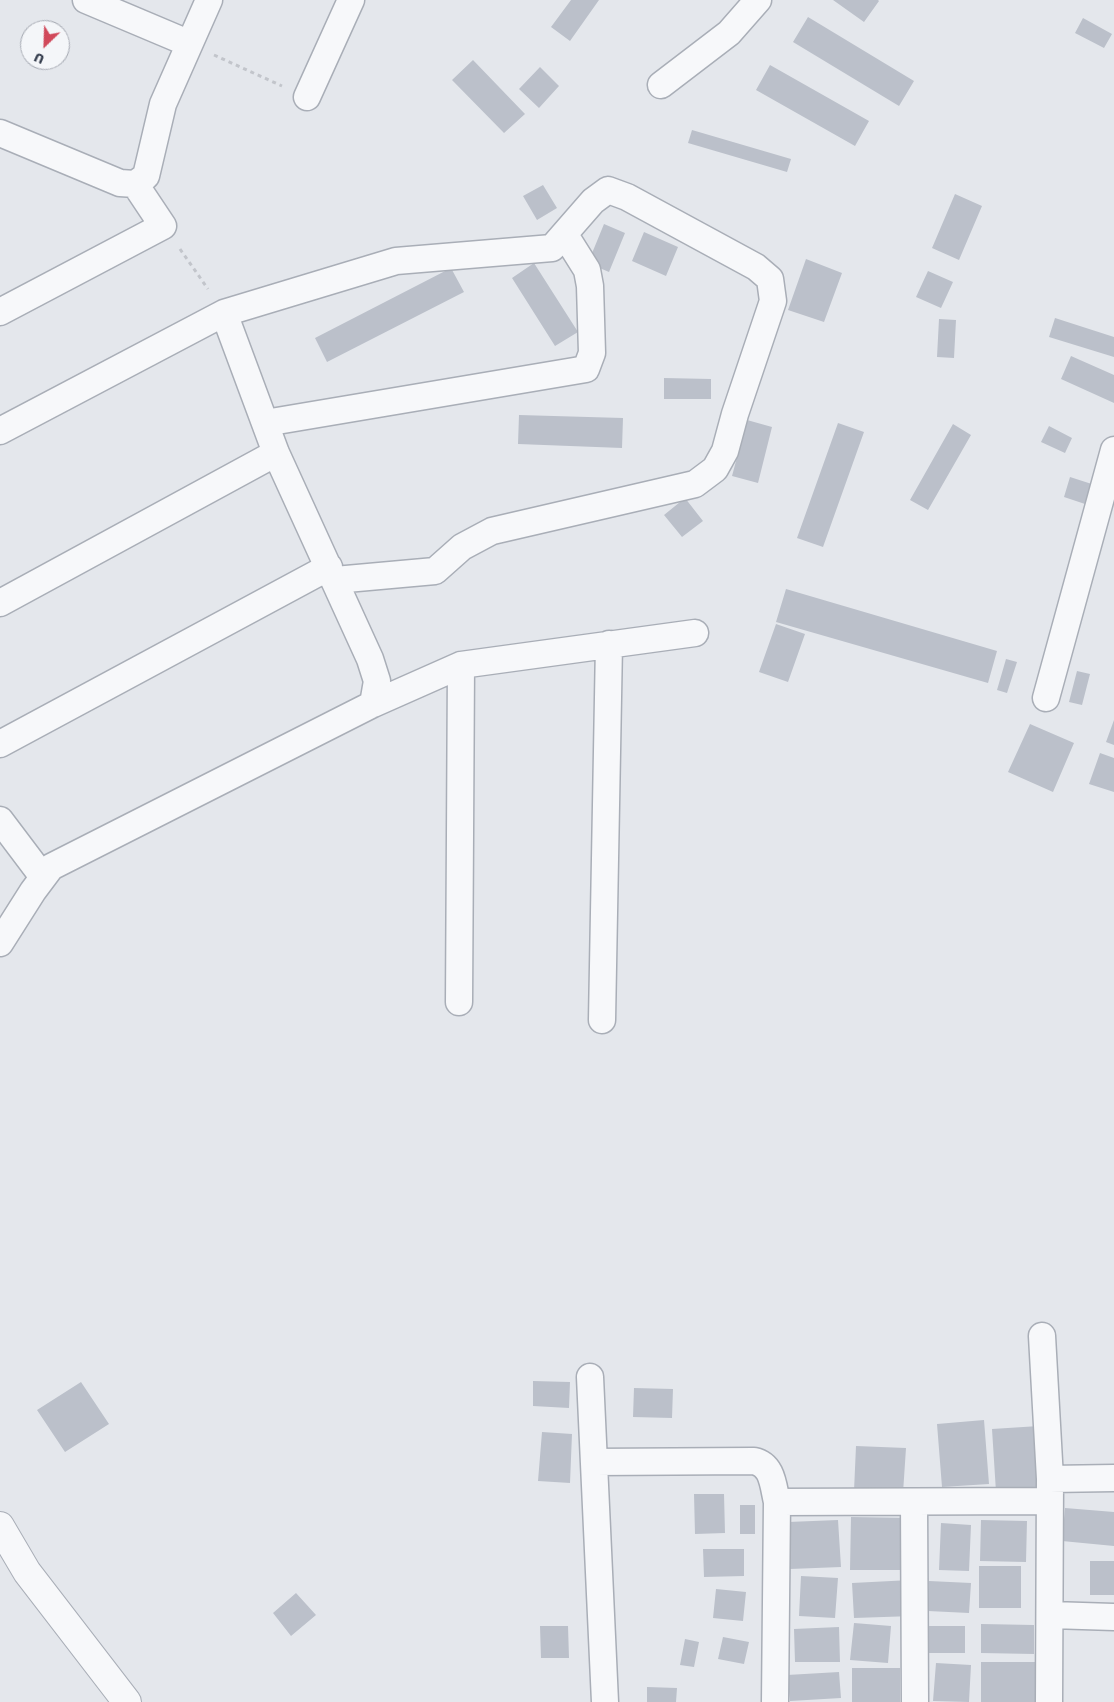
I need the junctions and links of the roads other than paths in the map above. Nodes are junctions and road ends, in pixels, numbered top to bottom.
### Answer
1 (86, 0) edge
2 (209, 0) edge
3 (351, 0) edge
4 (758, 0) edge
5 (188, 43) junction
6 (661, 85) dead end
7 (307, 97) road end
8 (0, 133) edge
9 (136, 184) junction
10 (565, 235) junction
11 (0, 312) edge
12 (224, 313) junction
13 (266, 422) junction
14 (0, 430) edge
15 (1114, 450) edge
16 (276, 453) junction
17 (332, 574) junction
18 (0, 603) edge
19 (695, 633) dead end
20 (608, 644) junction
21 (461, 665) junction
22 (1046, 698) dead end
23 (373, 704) junction
24 (0, 744) edge
25 (0, 820) edge
26 (43, 877) junction
27 (0, 943) edge
28 (459, 1002) dead end
29 (602, 1020) dead end
30 (1042, 1336) dead end
31 (590, 1377) dead end
32 (594, 1462) junction
33 (1114, 1478) edge
34 (1049, 1490) junction
35 (777, 1502) junction
36 (914, 1502) junction
37 (3, 1539) edge
38 (1051, 1615) junction
39 (1114, 1617) edge
40 (127, 1702) edge
41 (605, 1702) edge
42 (775, 1702) edge
43 (915, 1702) edge
44 (1049, 1702) edge

1 - 5 street
2 - 5 street
3 - 7 street
4 - 6 street
5 - 9 street
8 - 9 street
9 - 11 street
10 - 12 street
10 - 13 street
10 - 17 street
12 - 13 street
12 - 14 street
13 - 16 street
15 - 22 street
16 - 17 street
16 - 18 street
17 - 23 street
17 - 24 street
19 - 20 street
20 - 21 street
20 - 29 street
21 - 23 street
21 - 28 street
23 - 26 street
25 - 26 street
26 - 27 street
30 - 34 street
31 - 32 street
32 - 35 street
32 - 41 street
33 - 34 street
34 - 36 street
34 - 38 street
35 - 36 street
35 - 42 street
36 - 43 street
37 - 40 street
38 - 39 street
38 - 44 street

